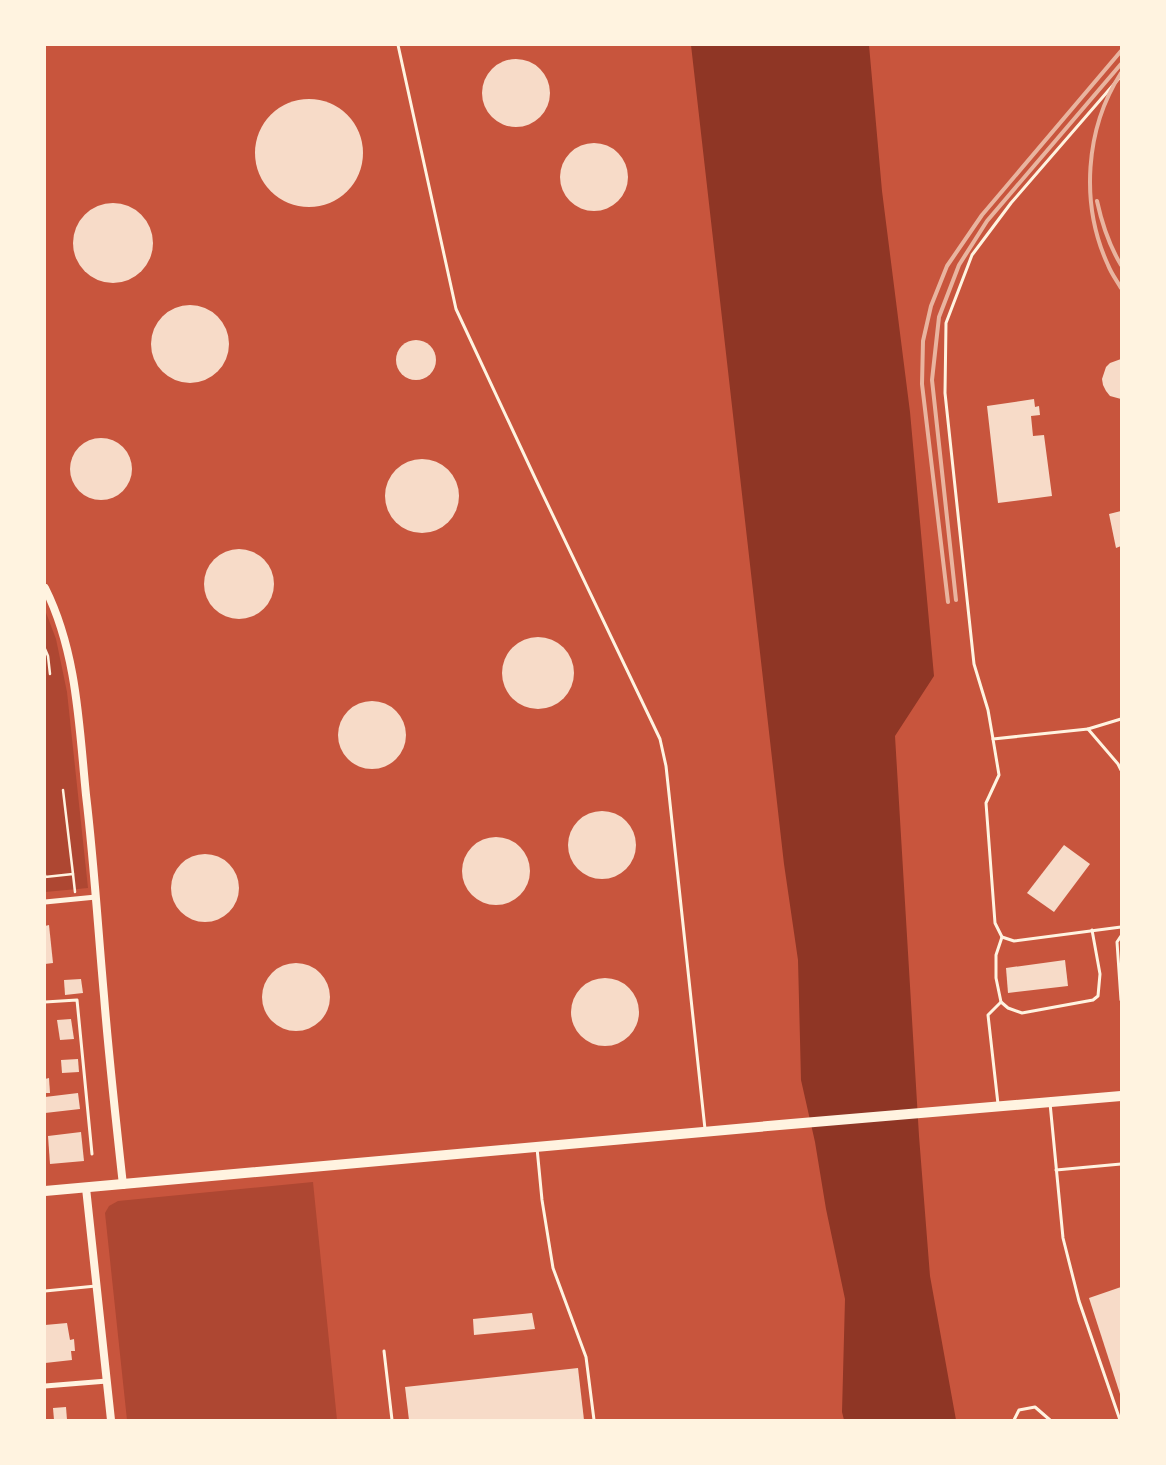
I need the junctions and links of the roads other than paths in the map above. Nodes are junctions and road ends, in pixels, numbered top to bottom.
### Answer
1 (398, 45) edge
2 (1121, 76) edge
3 (45, 588) edge
4 (1121, 719) edge
5 (1088, 729) junction
6 (993, 739) junction
7 (1121, 770) edge
8 (96, 897) junction
9 (45, 902) edge
10 (1121, 927) edge
11 (1092, 930) junction
12 (1121, 936) edge
13 (1002, 937) junction
14 (1121, 1000) edge
15 (45, 1002) edge
16 (1001, 1002) junction
17 (1121, 1096) edge
18 (1050, 1103) junction
19 (998, 1107) junction
20 (705, 1132) junction
21 (536, 1147) junction
22 (92, 1154) dead end
23 (1121, 1164) edge
24 (1056, 1170) junction
25 (123, 1184) junction
26 (86, 1188) junction
27 (45, 1192) edge
28 (97, 1286) junction
29 (45, 1291) edge
30 (384, 1351) dead end
31 (107, 1380) junction
32 (45, 1386) edge
33 (111, 1420) edge
34 (392, 1420) edge
35 (594, 1420) edge
36 (1014, 1420) edge
37 (1050, 1420) edge
38 (1120, 1420) edge

1 - 20 lane
2 - 6 lane
3 - 8 street
4 - 5 lane
5 - 6 lane
5 - 7 lane
6 - 13 lane
8 - 9 street
8 - 25 street
10 - 11 lane
11 - 13 lane
11 - 16 lane
12 - 14 lane
13 - 16 lane
15 - 22 lane
16 - 19 lane
17 - 18 main road
18 - 19 main road
18 - 24 lane
19 - 20 main road
20 - 21 main road
21 - 25 main road
21 - 35 lane
23 - 24 lane
24 - 38 lane
25 - 26 main road
26 - 27 main road
26 - 28 street
28 - 29 lane
28 - 31 street
30 - 34 lane
31 - 32 street
31 - 33 street
36 - 37 lane

